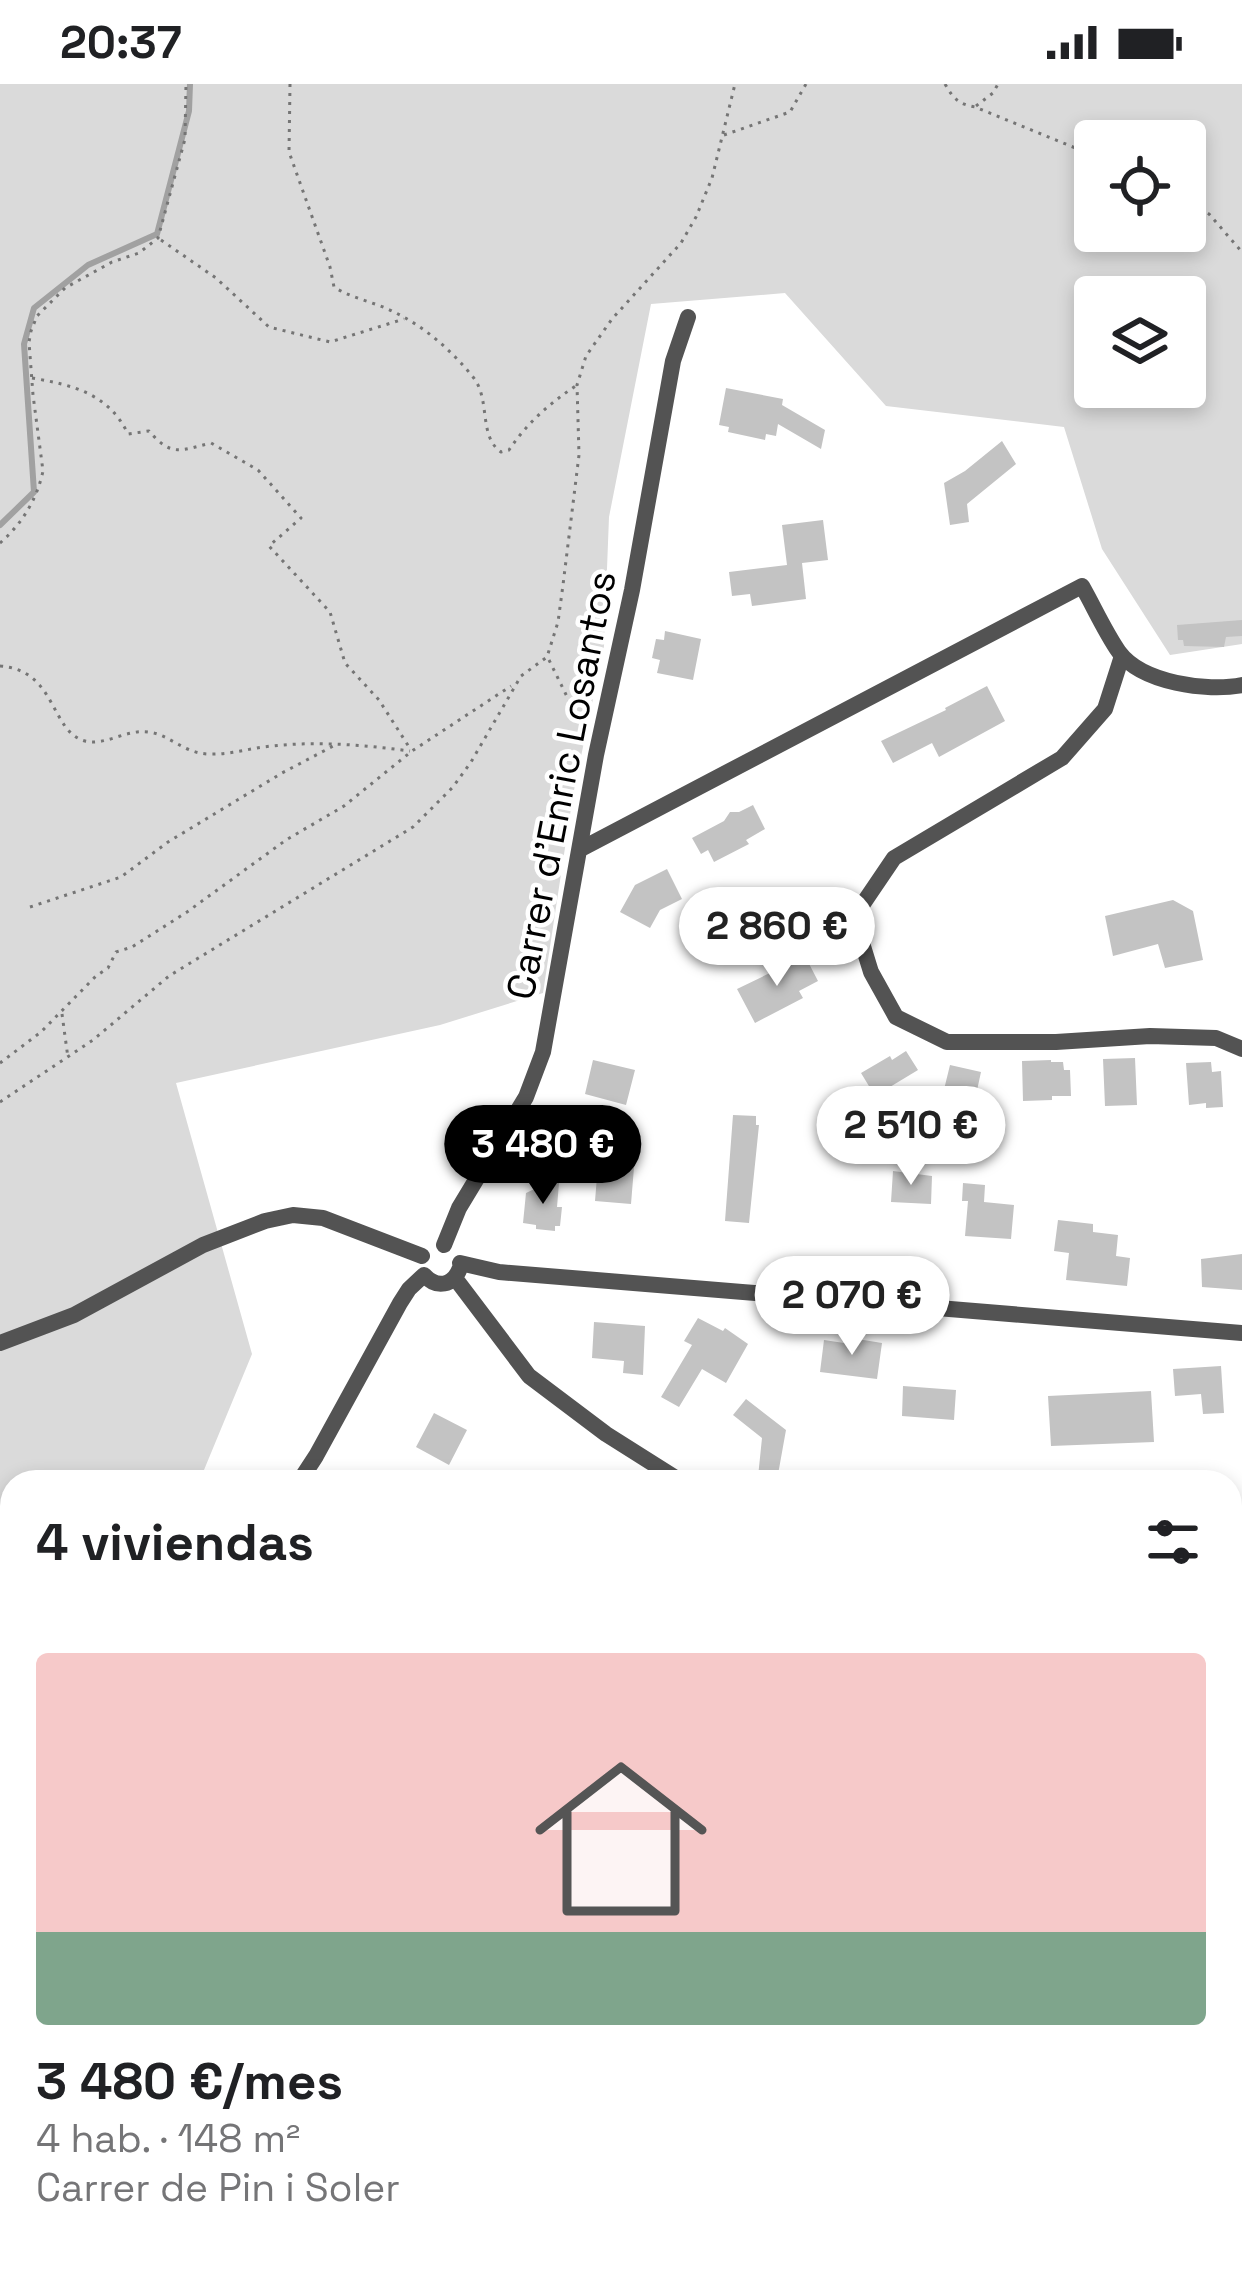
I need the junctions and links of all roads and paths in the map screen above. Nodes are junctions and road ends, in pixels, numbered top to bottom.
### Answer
1 (185, 84) edge
2 (290, 84) edge
3 (735, 84) edge
4 (806, 84) edge
5 (945, 84) edge
6 (998, 84) edge
7 (975, 107) junction
8 (722, 135) junction
9 (1074, 147) edge
10 (1206, 212) edge
11 (158, 238) junction
12 (1242, 252) edge
13 (688, 317) dead end
14 (405, 318) junction
15 (32, 378) junction
16 (577, 385) junction
17 (0, 543) edge
18 (1122, 656) junction
19 (547, 657) junction
20 (0, 666) edge
21 (515, 684) junction
22 (1242, 686) edge
23 (339, 743) junction
24 (412, 751) junction
25 (596, 755) junction
26 (581, 849) junction
27 (30, 907) dead end
28 (62, 1012) junction
29 (1242, 1049) edge
30 (68, 1059) junction
31 (0, 1063) edge
32 (0, 1102) edge
33 (444, 1245) junction
34 (423, 1266) junction
35 (458, 1270) junction
36 (1242, 1333) edge
37 (0, 1342) edge
38 (306, 1470) edge
39 (663, 1470) edge

1 - 11 path
2 - 14 path
3 - 8 path
4 - 8 path
5 - 7 path
6 - 7 path
7 - 9 path
8 - 16 path
10 - 12 path
11 - 14 path
11 - 15 path
13 - 25 street, Carrer d'Enric Losantos
14 - 16 path
15 - 17 path
15 - 24 path
16 - 19 path
18 - 22 street
18 - 26 street
18 - 29 street
19 - 21 path
19 - 25 path
20 - 23 path
21 - 24 path
21 - 30 path
23 - 24 path
23 - 27 path
24 - 28 path
25 - 26 street, Carrer d'Enric Losantos
26 - 33 street, Carrer d'Enric Losantos
28 - 30 path
28 - 31 path
30 - 32 path
33 - 34 street
33 - 35 street
34 - 35 street
34 - 37 street
34 - 38 street
35 - 36 street
35 - 39 street

